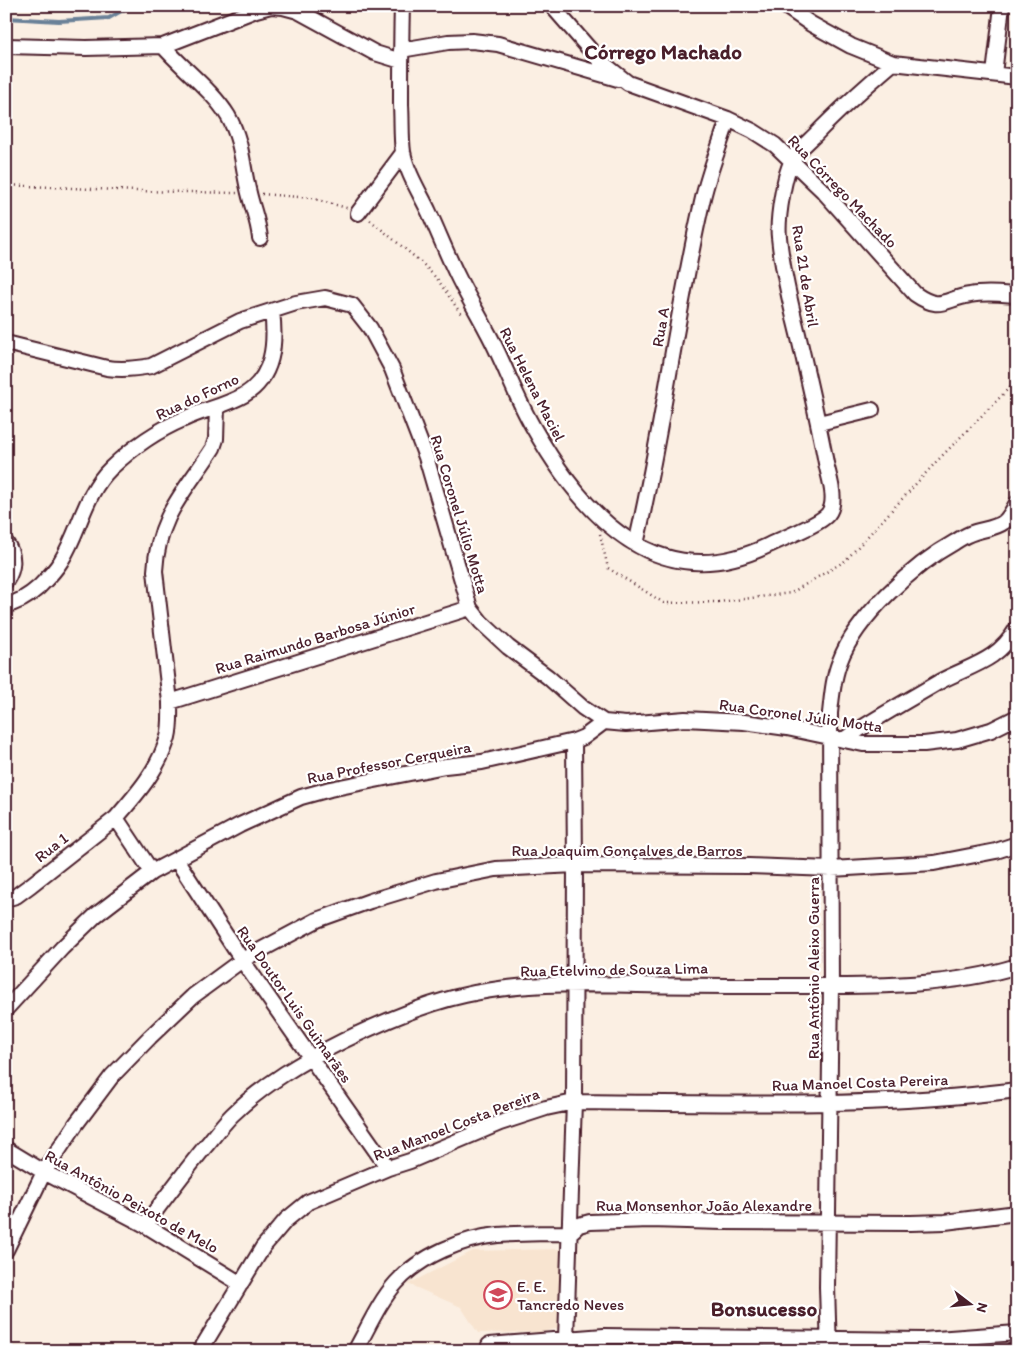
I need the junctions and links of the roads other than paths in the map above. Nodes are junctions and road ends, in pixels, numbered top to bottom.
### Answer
1 (402, 6) edge
2 (552, 6) edge
3 (785, 6) edge
4 (1002, 6) edge
5 (6, 46) edge
6 (163, 46) junction
7 (401, 56) junction
8 (893, 63) junction
9 (994, 74) junction
10 (1017, 77) edge
11 (628, 83) junction
12 (728, 119) junction
13 (403, 153) junction
14 (792, 160) junction
15 (358, 213) dead end
16 (260, 238) dead end
17 (1017, 295) edge
18 (272, 311) junction
19 (6, 343) edge
20 (217, 407) junction
21 (872, 410) dead end
22 (819, 423) junction
23 (1017, 503) edge
24 (832, 506) joint
25 (6, 543) edge
26 (636, 544) junction
27 (6, 581) edge
28 (6, 606) edge
29 (470, 608) junction
30 (1017, 628) edge
31 (170, 702) junction
32 (1017, 717) edge
33 (604, 722) junction
34 (836, 738) junction
35 (574, 741) junction
36 (116, 818) junction
37 (1017, 844) edge
38 (176, 859) junction
39 (575, 865) junction
40 (831, 869) junction
41 (152, 872) junction
42 (6, 899) edge
43 (242, 960) junction
44 (1017, 966) edge
45 (575, 984) junction
46 (831, 986) junction
47 (6, 1010) edge
48 (310, 1057) junction
49 (1017, 1090) edge
50 (574, 1102) junction
51 (830, 1103) junction
52 (6, 1149) edge
53 (388, 1168) junction
54 (44, 1172) junction
55 (1017, 1214) edge
56 (828, 1222) junction
57 (145, 1225) junction
58 (570, 1233) junction
59 (6, 1250) edge
60 (242, 1284) junction
61 (1017, 1333) edge
62 (829, 1344) edge
63 (489, 1345) dead end
64 (567, 1345) edge
65 (200, 1351) edge
66 (355, 1351) edge

1 - 7 street, Rua Helena Maciel
2 - 11 street, Rua Córrego Machado
3 - 8 street
4 - 9 street
5 - 6 street
6 - 7 street
6 - 16 street
7 - 11 street
7 - 13 street, Rua Helena Maciel
8 - 9 street
8 - 14 street, Rua 21 de Abril
9 - 10 street
11 - 12 street, Rua Córrego Machado
12 - 14 street, Rua Córrego Machado
12 - 26 street, Rua A
13 - 15 street
13 - 26 street, Rua Helena Maciel
14 - 17 street, Rua Córrego Machado
14 - 22 street, Rua 21 de Abril
18 - 19 street, Rua Coronel Júlio Motta
18 - 20 street, Rua do Forno
18 - 29 street, Rua Coronel Júlio Motta
20 - 28 street, Rua do Forno
20 - 31 street, Rua 1
21 - 22 street
22 - 24 street, Rua 21 de Abril
23 - 34 street, Rua Antônio Aleixo Guerra
24 - 26 street, Rua Helena Maciel
25 - 27 street
29 - 31 street, Rua Raimundo Barbosa Júnior
29 - 33 street, Rua Coronel Júlio Motta
30 - 34 street
31 - 36 street, Rua 1
32 - 34 street, Rua Coronel Júlio Motta
33 - 34 street, Rua Coronel Júlio Motta
33 - 35 street, Rua Professor Cerqueira
34 - 40 street, Rua Antônio Aleixo Guerra
35 - 38 street, Rua Professor Cerqueira
35 - 39 street
36 - 41 street
36 - 42 street, Rua 1
37 - 40 street, Rua Joaquim Gonçalves de Barros
38 - 41 street, Rua Professor Cerqueira
38 - 43 street, Rua Doutor Luis Guimarães
39 - 40 street, Rua Joaquim Gonçalves de Barros
39 - 43 street, Rua Joaquim Gonçalves de Barros
39 - 45 street
40 - 46 street, Rua Antônio Aleixo Guerra
41 - 47 street, Rua Professor Cerqueira
43 - 48 street, Rua Doutor Luis Guimarães
43 - 54 street, Rua Joaquim Gonçalves de Barros
44 - 46 street, Rua Etelvino de Souza Lima
45 - 46 street, Rua Etelvino de Souza Lima
45 - 48 street, Rua Etelvino de Souza Lima
45 - 50 street
46 - 51 street, Rua Antônio Aleixo Guerra
48 - 53 street, Rua Doutor Luis Guimarães
48 - 57 street, Rua Etelvino de Souza Lima
49 - 51 street, Rua Manoel Costa Pereira
50 - 51 street, Rua Manoel Costa Pereira
50 - 53 street, Rua Manoel Costa Pereira
50 - 58 street
51 - 56 street, Rua Antônio Aleixo Guerra
52 - 54 street, Rua Antônio Peixoto de Melo
53 - 60 street, Rua Manoel Costa Pereira
54 - 57 street, Rua Antônio Peixoto de Melo
54 - 59 street, Rua Joaquim Gonçalves de Barros
55 - 56 street, Rua Monsenhor João Alexandre
56 - 58 street, Rua Monsenhor João Alexandre
56 - 62 street, Rua Antônio Aleixo Guerra
57 - 60 street, Rua Antônio Peixoto de Melo
58 - 64 street
58 - 66 street, Rua Monsenhor João Alexandre
60 - 65 street, Rua Manoel Costa Pereira
61 - 62 street
62 - 64 street
63 - 64 street

